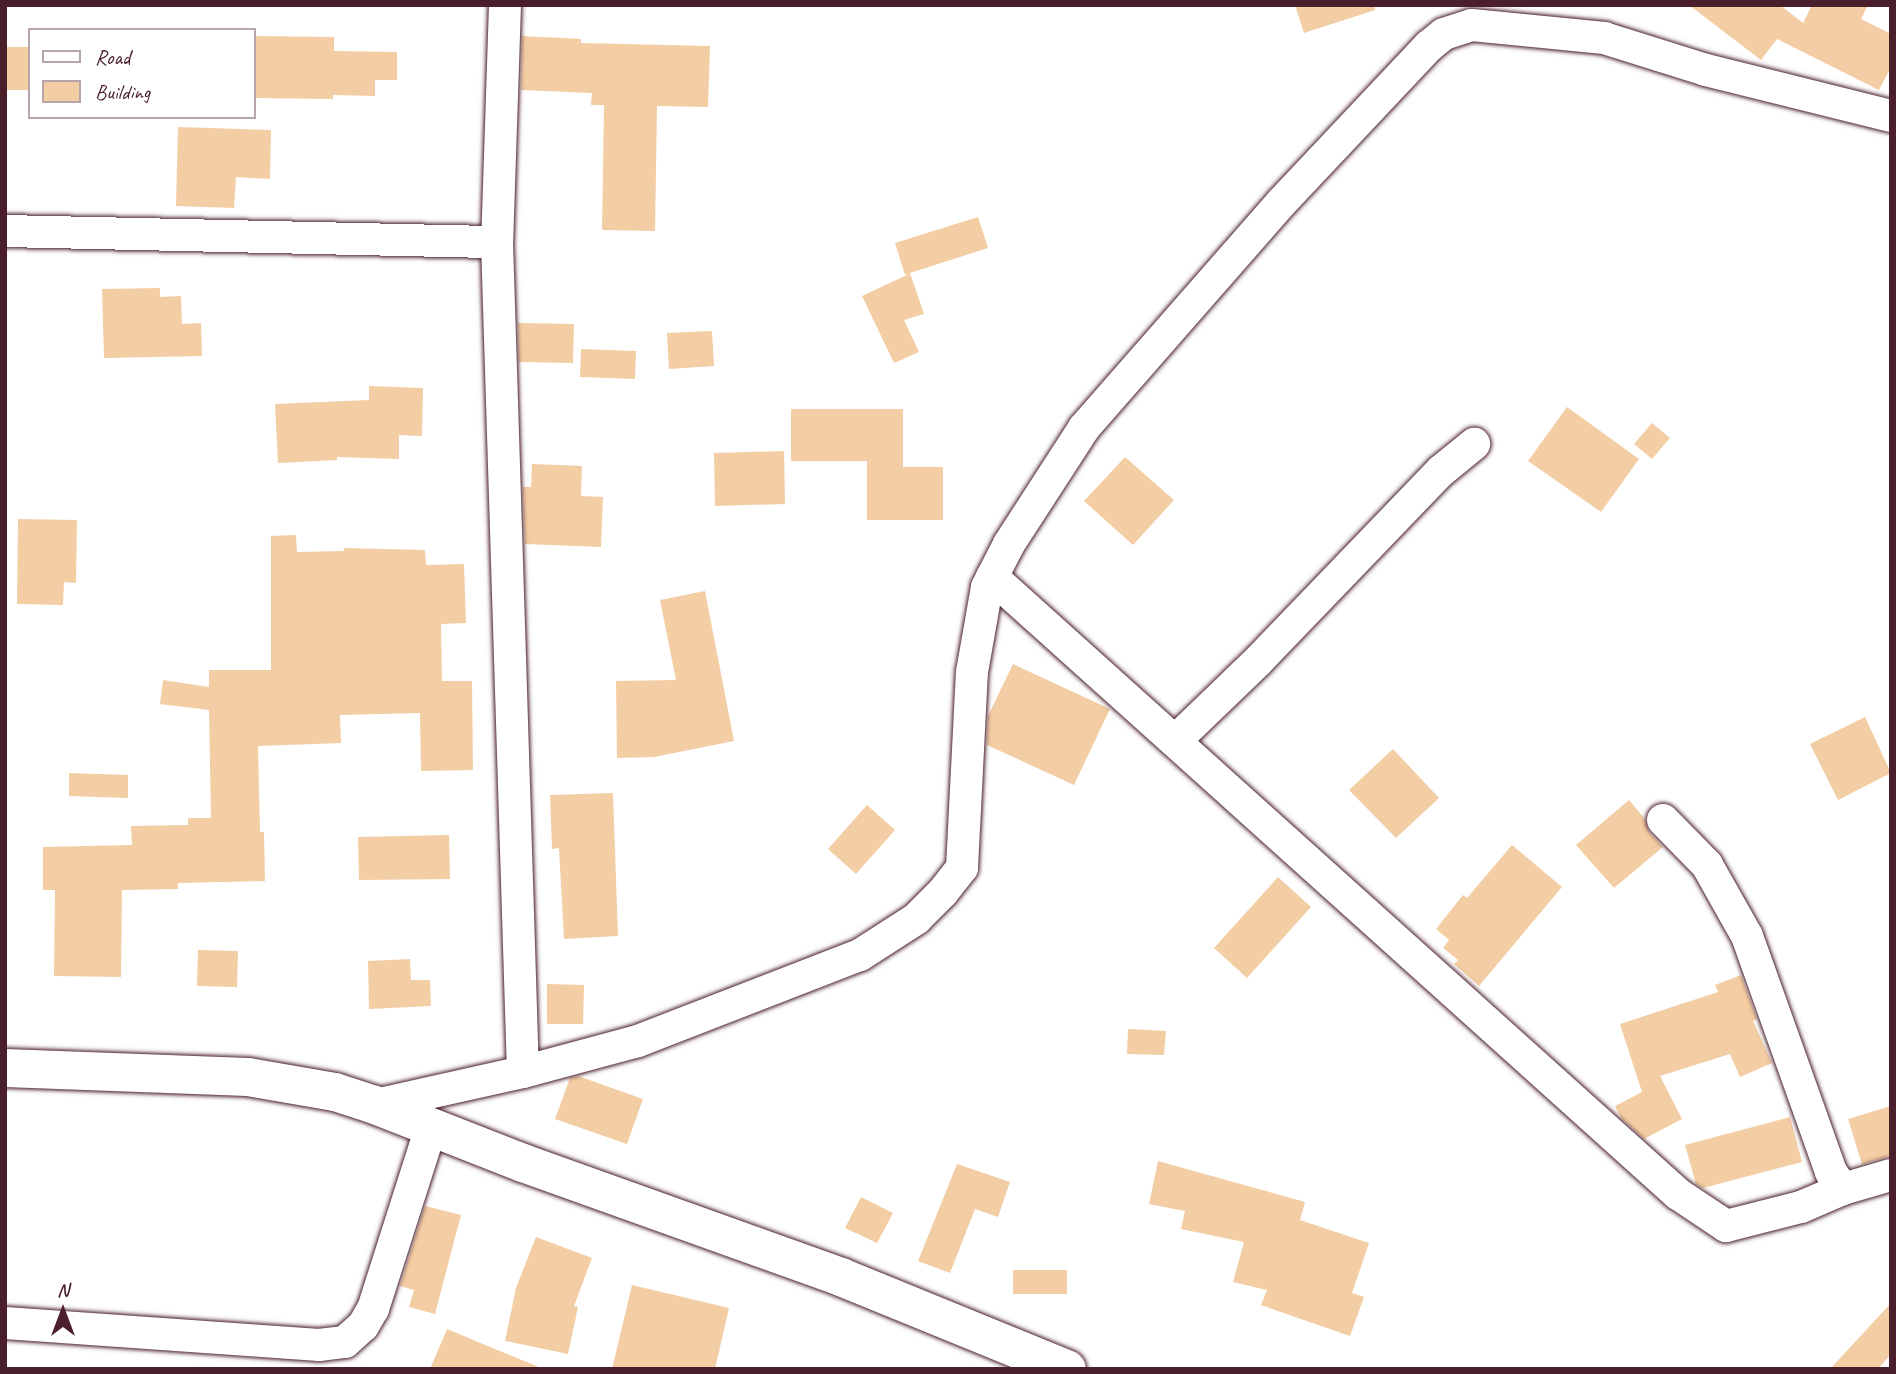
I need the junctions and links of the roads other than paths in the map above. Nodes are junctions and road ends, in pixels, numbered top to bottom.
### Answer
1 (505, 5) edge
2 (1471, 15) edge
3 (1891, 116) edge
4 (5, 231) edge
5 (497, 243) junction
6 (1474, 444) dead end
7 (992, 577) junction
8 (1175, 741) junction
9 (1663, 820) dead end
10 (5, 1068) edge
11 (523, 1072) junction
12 (375, 1105) junction
13 (431, 1127) junction
14 (1891, 1175) edge
15 (1843, 1189) junction
16 (5, 1323) edge
17 (1067, 1369) edge

1 - 5 street
2 - 3 street
2 - 7 street
4 - 5 street
5 - 11 street
6 - 8 street
7 - 8 street
7 - 11 street
8 - 15 street
9 - 15 street
10 - 12 street
11 - 12 street
12 - 13 street
13 - 16 street
13 - 17 street
14 - 15 street

